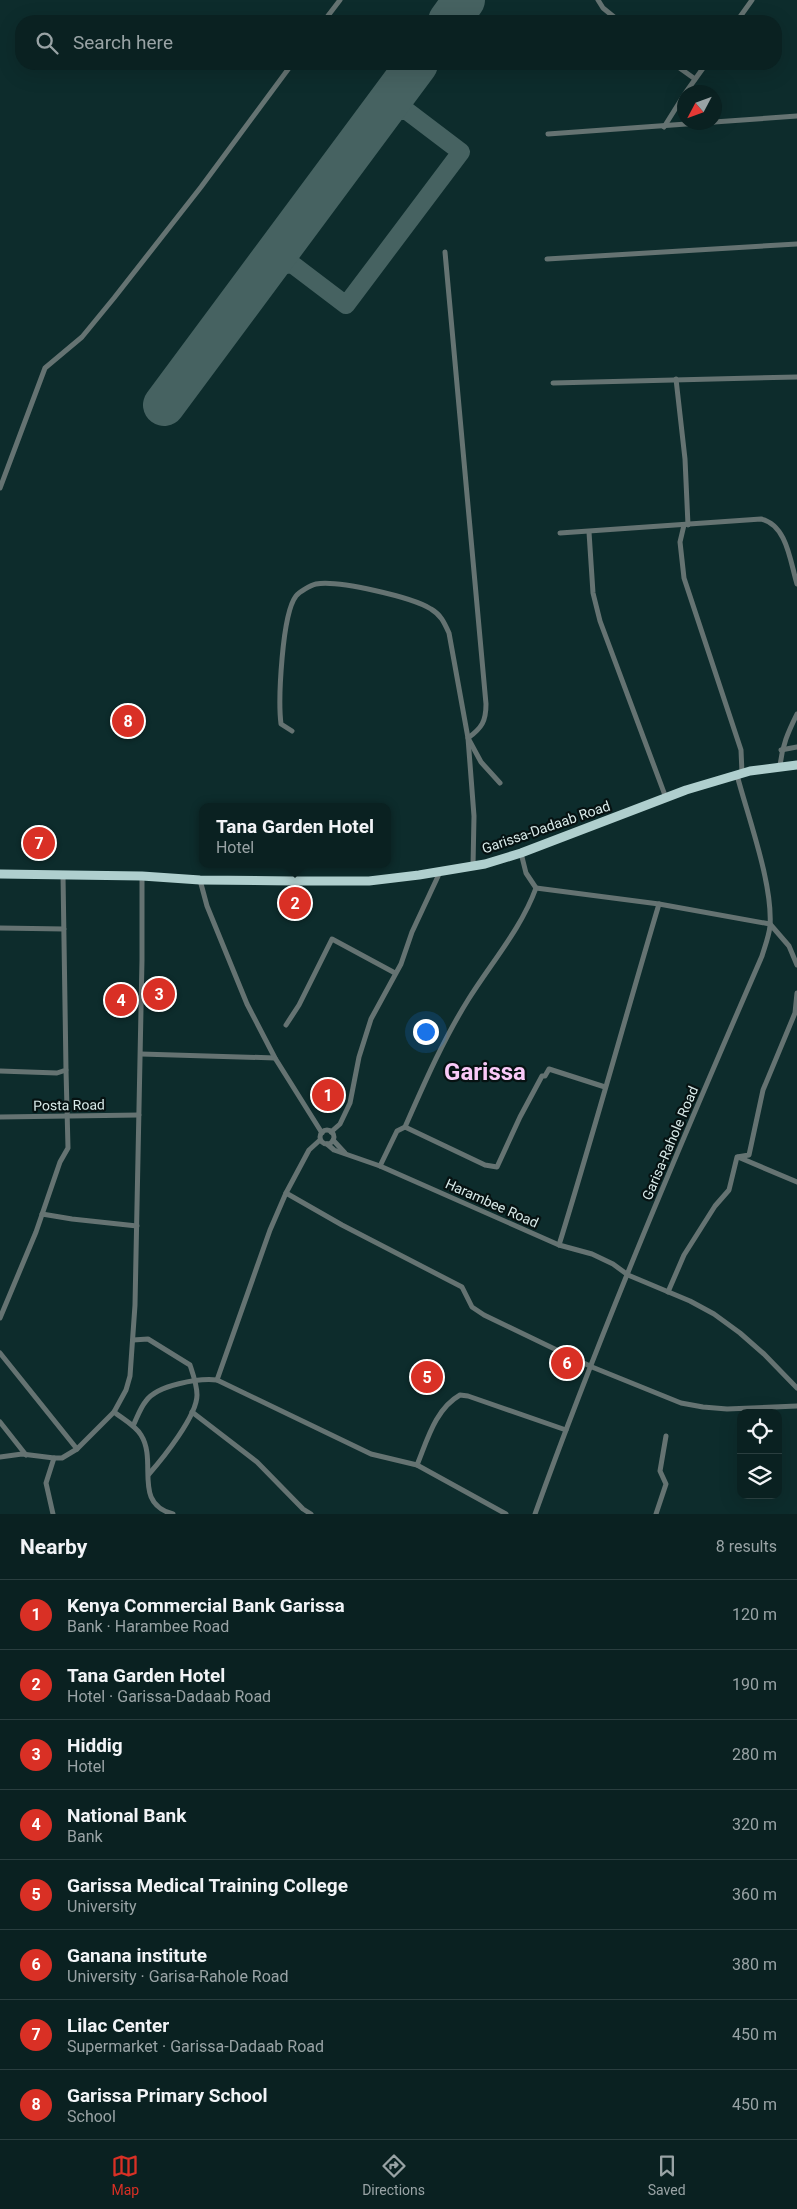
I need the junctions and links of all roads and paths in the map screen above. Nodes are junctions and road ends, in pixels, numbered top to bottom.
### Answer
1 (340, 0) edge
2 (598, 0) edge
3 (752, 0) edge
4 (329, 15) edge
5 (611, 15) edge
6 (741, 15) edge
7 (288, 70) edge
8 (682, 70) edge
9 (702, 70) edge
10 (695, 79) junction
11 (691, 85) edge
12 (677, 107) edge
13 (797, 116) edge
14 (722, 121) edge
15 (677, 126) edge
16 (664, 127) junction
17 (548, 134) dead end
18 (797, 244) edge
19 (446, 252) dead end
20 (547, 259) dead end
21 (797, 377) edge
22 (676, 379) junction
23 (553, 384) dead end
24 (0, 488) edge
25 (686, 525) junction
26 (589, 532) junction
27 (560, 534) dead end
28 (797, 584) edge
29 (797, 714) edge
30 (292, 731) dead end
31 (468, 738) junction
32 (797, 747) edge
33 (781, 750) junction
34 (797, 765) edge
35 (780, 766) junction
36 (739, 774) junction
37 (500, 783) dead end
38 (666, 798) junction
39 (521, 853) junction
40 (474, 866) junction
41 (440, 872) junction
42 (0, 874) edge
43 (63, 874) junction
44 (142, 876) junction
45 (200, 880) junction
46 (536, 888) junction
47 (659, 904) junction
48 (770, 924) junction
49 (0, 928) edge
50 (64, 929) junction
51 (797, 964) edge
52 (395, 974) junction
53 (797, 993) edge
54 (286, 1024) dead end
55 (141, 1054) junction
56 (274, 1058) junction
57 (66, 1070) junction
58 (0, 1071) edge
59 (605, 1087) junction
60 (139, 1115) junction
61 (0, 1117) edge
62 (68, 1117) junction
63 (405, 1127) junction
64 (332, 1132) junction
65 (322, 1133) junction
66 (320, 1140) junction
67 (333, 1140) junction
68 (327, 1144) junction
69 (345, 1153) junction
70 (737, 1157) junction
71 (380, 1166) junction
72 (797, 1182) edge
73 (286, 1193) junction
74 (42, 1214) junction
75 (137, 1226) junction
76 (559, 1245) junction
77 (628, 1275) junction
78 (668, 1292) junction
79 (0, 1318) edge
80 (134, 1340) junction
81 (0, 1353) edge
82 (592, 1367) junction
83 (217, 1380) junction
84 (195, 1381) junction
85 (797, 1388) edge
86 (797, 1406) edge
87 (114, 1412) junction
88 (192, 1412) junction
89 (0, 1422) edge
90 (133, 1426) junction
91 (566, 1430) junction
92 (666, 1436) dead end
93 (77, 1449) junction
94 (26, 1455) junction
95 (0, 1456) edge
96 (54, 1458) junction
97 (417, 1465) junction
98 (150, 1474) junction
99 (53, 1514) edge
100 (172, 1514) edge
101 (311, 1514) edge
102 (506, 1514) edge
103 (535, 1514) edge
104 (656, 1514) edge

1 - 4 street
2 - 5 street
3 - 6 street
7 - 24 street
8 - 10 street
9 - 10 street
10 - 11 street
12 - 16 street
13 - 14 street
15 - 16 street
16 - 17 street
18 - 20 street
19 - 31 street
21 - 22 street
22 - 23 street
22 - 25 street, Garisa-Rahole Road
25 - 26 street
25 - 28 street
25 - 36 street, Garisa-Rahole Road
26 - 27 street
26 - 38 street
29 - 33 street
30 - 31 street
31 - 37 street
31 - 40 street
32 - 33 street
33 - 35 street
34 - 35 highway, Garissa-Dadaab Road
35 - 36 highway, Garissa-Dadaab Road
36 - 38 highway, Garissa-Dadaab Road
36 - 48 street, Garisa-Rahole Road
38 - 39 highway, Garissa-Dadaab Road
39 - 40 highway, Garissa-Dadaab Road
39 - 46 street
40 - 41 highway, Garissa-Dadaab Road
41 - 45 highway, Garissa-Dadaab Road
41 - 52 street
42 - 43 highway, Garissa-Dadaab Road
43 - 44 highway, Garissa-Dadaab Road
43 - 50 street
44 - 45 highway, Garissa-Dadaab Road
44 - 55 street
45 - 56 street
46 - 47 street
46 - 63 street
47 - 48 street
47 - 59 street
48 - 51 street
48 - 77 street, Garisa-Rahole Road
49 - 50 street
50 - 57 street
52 - 54 street
52 - 64 street
53 - 70 street
55 - 56 street
55 - 60 street
56 - 65 street
57 - 58 street
57 - 62 street
59 - 63 street
59 - 76 street
60 - 62 street, Posta Road
60 - 75 street
61 - 62 street, Posta Road
62 - 74 street
63 - 71 street
64 - 65 street
64 - 67 street
65 - 66 street
66 - 68 street
66 - 73 street
67 - 68 street
67 - 69 street, Harambee Road
68 - 69 street, Harambee Road
69 - 71 street, Harambee Road
70 - 72 street
70 - 78 street
71 - 76 street, Harambee Road
73 - 82 street
73 - 83 street
74 - 75 street
74 - 79 street
75 - 80 street
76 - 77 street, Harambee Road
77 - 78 street, Harambee Road
77 - 82 street, Garisa-Rahole Road
78 - 85 street, Harambee Road
80 - 84 street
80 - 87 street
81 - 93 street
82 - 86 street
82 - 91 street, Garisa-Rahole Road
83 - 84 street
83 - 97 street
84 - 88 street
84 - 90 street
87 - 90 street
87 - 93 street
88 - 98 street
88 - 101 street
89 - 94 street
90 - 98 street
91 - 97 street
91 - 103 street, Garisa-Rahole Road
92 - 104 street
93 - 96 street
94 - 95 street
94 - 96 street
96 - 99 street
97 - 102 street
98 - 100 street

